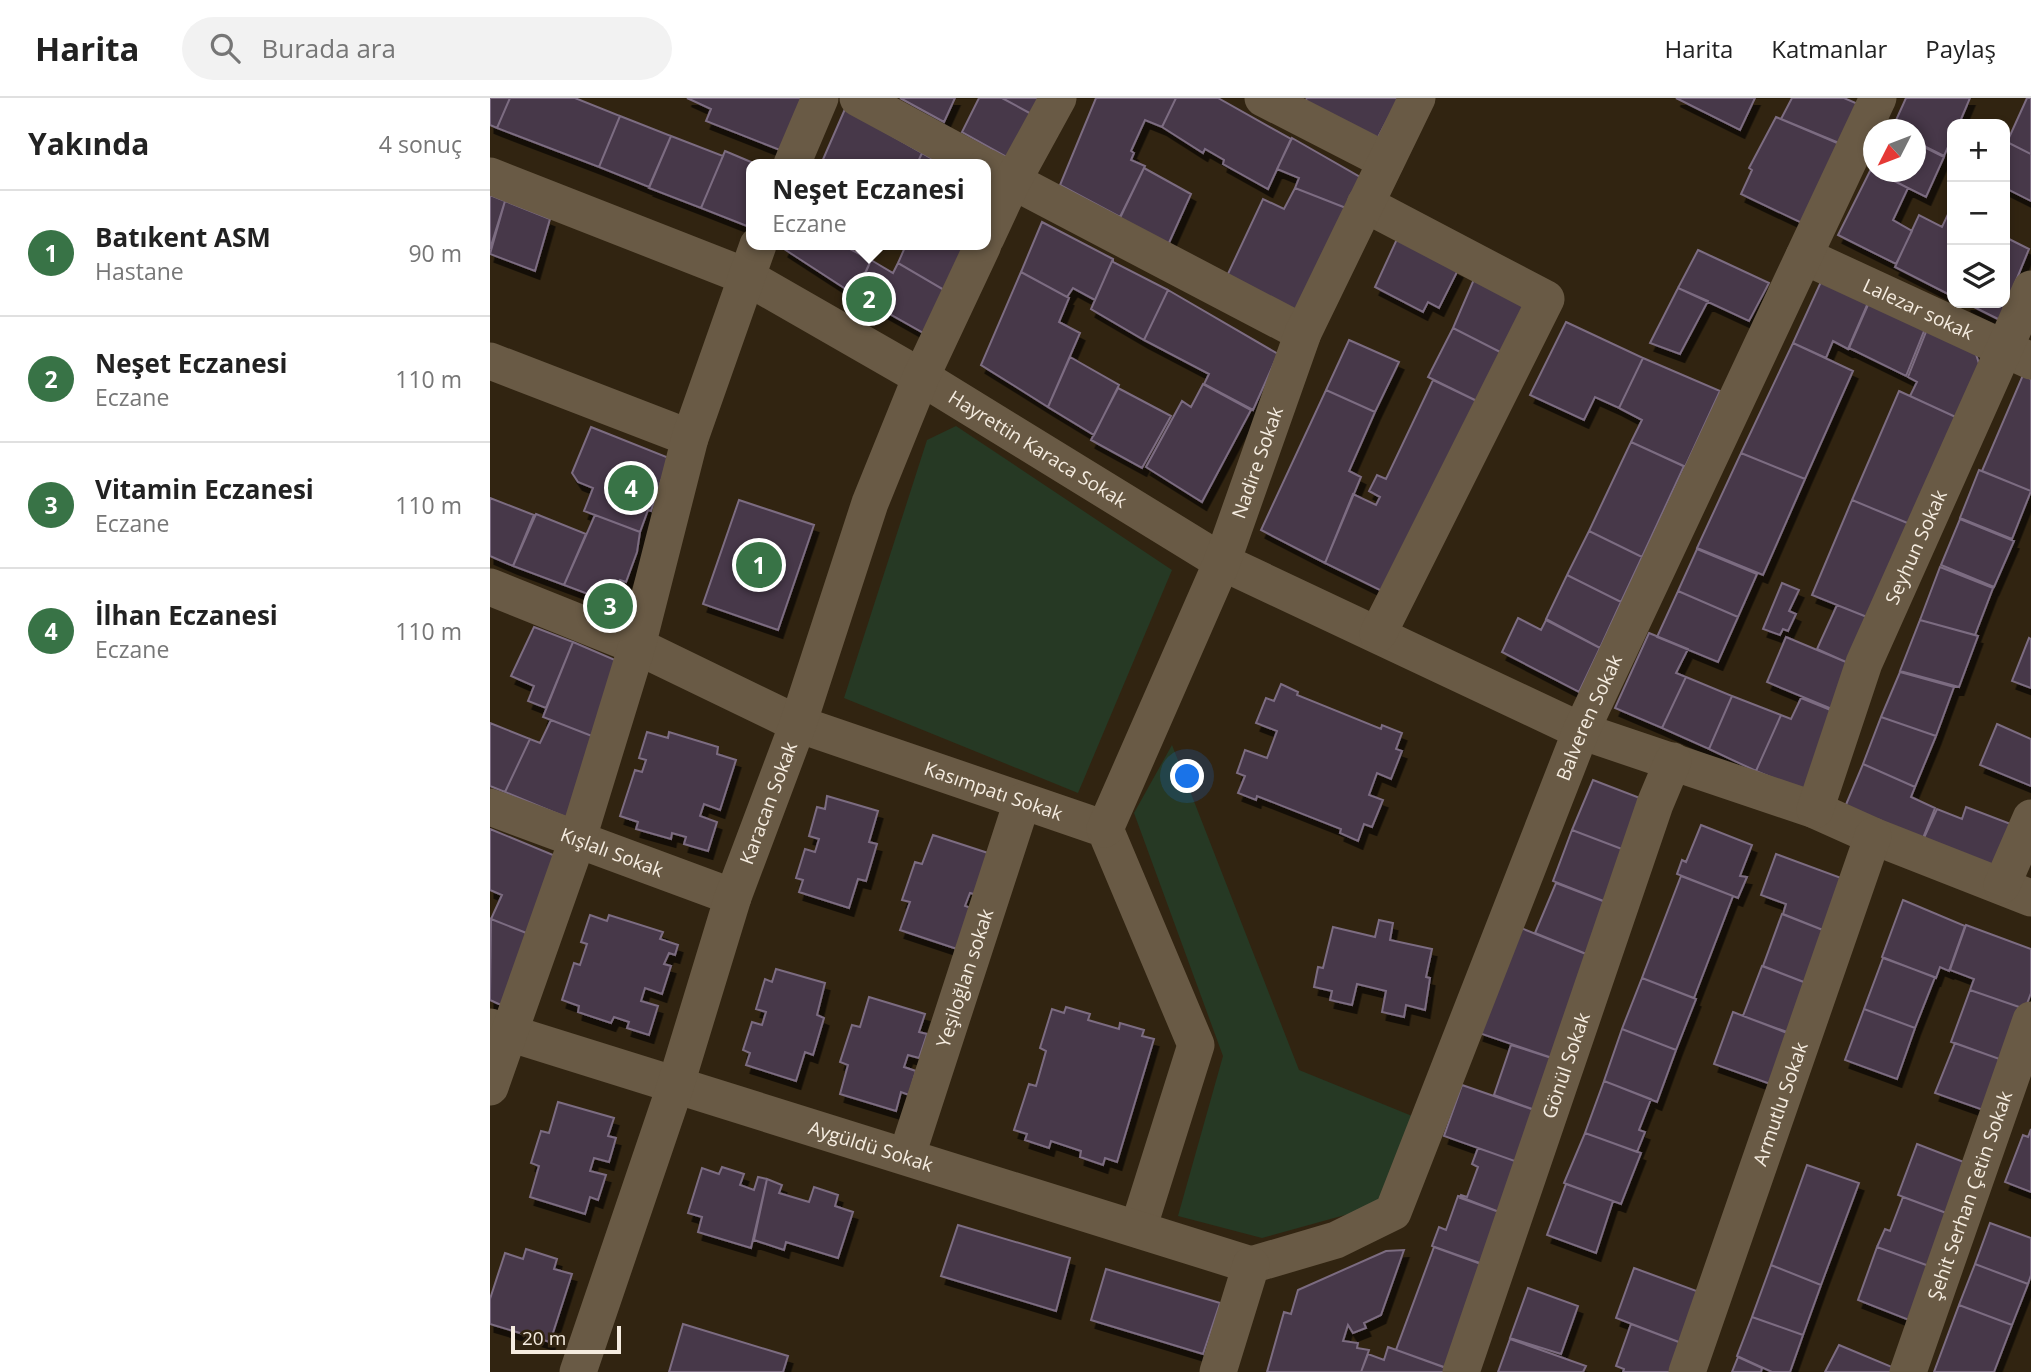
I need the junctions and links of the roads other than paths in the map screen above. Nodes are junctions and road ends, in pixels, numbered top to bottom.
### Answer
1 (820, 98) edge
2 (858, 98) edge
3 (1058, 98) edge
4 (1263, 98) edge
5 (1417, 98) edge
6 (1878, 98) edge
7 (794, 159) edge
8 (971, 159) edge
9 (1386, 160) junction
10 (999, 174) edge
11 (490, 176) edge
12 (1365, 204) junction
13 (991, 213) edge
14 (981, 250) edge
15 (1804, 256) junction
16 (752, 261) edge
17 (2031, 289) edge
18 (1303, 333) junction
19 (2019, 355) edge
20 (490, 361) edge
21 (921, 377) junction
22 (690, 438) junction
23 (1222, 562) junction
24 (490, 587) edge
25 (1378, 634) junction
26 (637, 646) junction
27 (798, 724) junction
28 (1581, 731) junction
29 (1673, 761) junction
30 (1022, 802) junction
31 (490, 807) edge
32 (1815, 810) junction
33 (2031, 818) edge
34 (1105, 829) junction
35 (1873, 836) junction
36 (578, 838) junction
37 (2016, 891) edge
38 (733, 897) junction
39 (2031, 1020) edge
40 (499, 1029) edge
41 (490, 1087) edge
42 (675, 1087) junction
43 (907, 1155) junction
44 (1138, 1229) junction
45 (1251, 1265) junction
46 (578, 1372) edge
47 (1218, 1372) edge
48 (1461, 1372) edge
49 (1687, 1372) edge
50 (1908, 1372) edge

1 - 7 street
2 - 8 street
3 - 10 street
4 - 9 street
5 - 9 street, Nadire Sokak
6 - 15 street, Balveren Sokak
9 - 12 street, Nadire Sokak
10 - 13 street
10 - 18 street
11 - 16 street, Hayrettin Karaca Sokak
12 - 18 street, Nadire Sokak
12 - 25 street
14 - 21 street, Karacan Sokak
15 - 19 street, Lalezar sokak
15 - 28 street, Balveren Sokak
16 - 21 street, Hayrettin Karaca Sokak
16 - 22 street
17 - 19 street, Seyhun Sokak
18 - 23 street, Nadire Sokak
19 - 32 street, Seyhun Sokak
20 - 22 street
21 - 23 street, Hayrettin Karaca Sokak
21 - 27 street, Karacan Sokak
22 - 26 street
23 - 25 street, Hayrettin Karaca Sokak
23 - 34 street, Nadire Sokak
24 - 26 street, Kasımpatı Sokak
25 - 28 street, Hayrettin Karaca Sokak
26 - 27 street, Kasımpatı Sokak
26 - 36 street
27 - 30 street, Kasımpatı Sokak
27 - 38 street, Karacan Sokak
28 - 29 street, Hayrettin Karaca Sokak
28 - 45 street, Balveren Sokak
29 - 32 street, Hayrettin Karaca Sokak
29 - 48 street, Gönül Sokak
30 - 34 street, Kasımpatı Sokak
30 - 43 street, Yeşiloğlan sokak
31 - 36 street, Kışlalı Sokak
32 - 35 street
33 - 37 street
34 - 44 street
35 - 37 street
35 - 49 street, Armutlu Sokak
36 - 38 street, Kışlalı Sokak
36 - 40 street
38 - 42 street, Karacan Sokak
39 - 50 street, Şehit Serhan Çetin Sokak
40 - 41 street
40 - 42 street, Aygüldü Sokak
42 - 43 street, Aygüldü Sokak
42 - 46 street, Karacan Sokak
43 - 44 street, Aygüldü Sokak
44 - 45 street, Aygüldü Sokak
45 - 47 street

